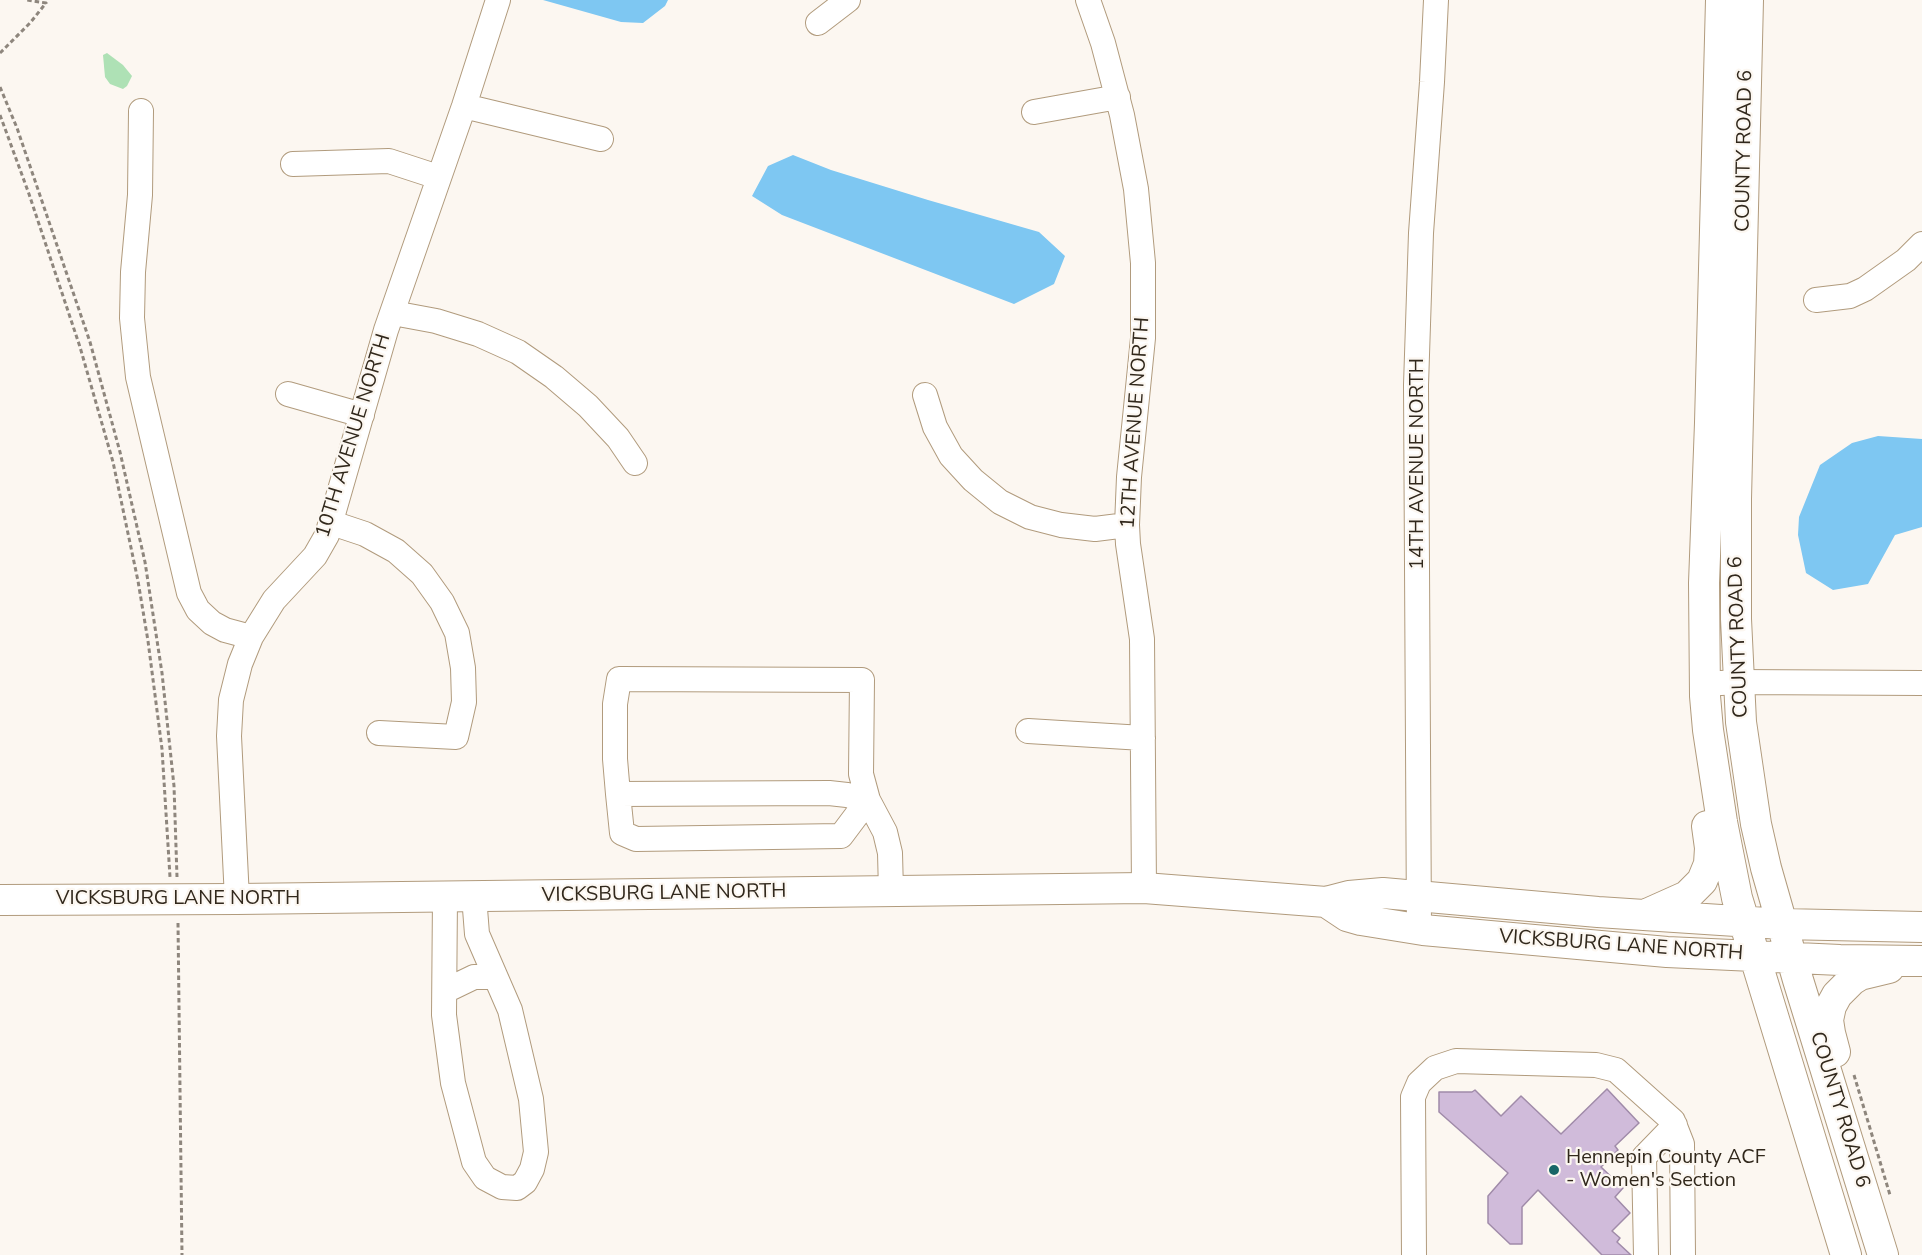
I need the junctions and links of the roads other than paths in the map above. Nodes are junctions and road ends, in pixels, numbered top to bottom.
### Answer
1 (498, 0) edge
2 (848, 0) edge
3 (1088, 0) edge
4 (1436, 0) edge
5 (1721, 0) edge
6 (1748, 0) edge
7 (818, 23) dead end
8 (1118, 97) junction
9 (464, 106) junction
10 (141, 111) dead end
11 (1034, 112) dead end
12 (601, 139) dead end
13 (293, 164) dead end
14 (438, 177) junction
15 (1922, 244) edge
16 (1816, 300) dead end
17 (393, 313) junction
18 (288, 394) dead end
19 (925, 395) dead end
20 (362, 416) junction
21 (635, 463) dead end
22 (332, 523) junction
23 (1127, 525) junction
24 (251, 637) junction
25 (1738, 682) junction
26 (1922, 683) edge
27 (1704, 690) junction
28 (1028, 731) dead end
29 (379, 732) dead end
30 (1143, 738) junction
31 (618, 795) junction
32 (868, 800) junction
33 (1144, 888) junction
34 (891, 891) junction
35 (459, 897) junction
36 (1420, 897) junction
37 (237, 899) junction
38 (0, 900) edge
39 (1326, 902) junction
40 (1645, 915) junction
41 (1744, 921) junction
42 (1782, 924) junction
43 (1922, 927) edge
44 (1419, 929) junction
45 (1754, 956) junction
46 (1792, 958) junction
47 (1922, 962) edge
48 (495, 977) junction
49 (445, 991) junction
50 (1675, 1125) junction
51 (1880, 1205) junction
52 (1683, 1254) edge
53 (1414, 1255) edge
54 (1646, 1255) edge
55 (1846, 1255) edge
56 (1883, 1255) edge

1 - 9 street, 10TH AVENUE NORTH
2 - 7 street
3 - 8 street, 12TH AVENUE NORTH
4 - 36 street, 14TH AVENUE NORTH
5 - 27 main road, COUNTY ROAD 6
6 - 25 main road, COUNTY ROAD 6
8 - 11 street
8 - 23 street, 12TH AVENUE NORTH
9 - 12 street
9 - 14 street, 10TH AVENUE NORTH
10 - 24 street
13 - 14 street
14 - 17 street, 10TH AVENUE NORTH
15 - 16 street
17 - 20 street, 10TH AVENUE NORTH
17 - 21 street
18 - 20 street
19 - 23 street
20 - 22 street, 10TH AVENUE NORTH
22 - 24 street, 10TH AVENUE NORTH
22 - 29 street
23 - 30 street, 12TH AVENUE NORTH
24 - 37 street, 10TH AVENUE NORTH
25 - 26 street
25 - 27 street
25 - 42 main road, COUNTY ROAD 6
27 - 40 main road
27 - 41 main road, COUNTY ROAD 6
28 - 30 street
30 - 33 street, 12TH AVENUE NORTH
31 - 32 street
31 - 32 street
31 - 32 street
32 - 34 street
33 - 34 main road, VICKSBURG LANE NORTH
33 - 39 main road, VICKSBURG LANE NORTH
34 - 35 main road, VICKSBURG LANE NORTH
35 - 37 main road, VICKSBURG LANE NORTH
35 - 48 street
35 - 49 street
36 - 39 main road, VICKSBURG LANE NORTH
36 - 40 main road, VICKSBURG LANE NORTH
36 - 44 street, 14TH AVENUE NORTH
37 - 38 main road, VICKSBURG LANE NORTH
39 - 44 main road, VICKSBURG LANE NORTH
40 - 41 main road, VICKSBURG LANE NORTH
41 - 42 main road, VICKSBURG LANE NORTH
41 - 45 main road, COUNTY ROAD 6
42 - 43 main road, VICKSBURG LANE NORTH
42 - 46 main road, COUNTY ROAD 6
44 - 45 main road, VICKSBURG LANE NORTH
45 - 46 main road, VICKSBURG LANE NORTH
45 - 55 main road, COUNTY ROAD 6
46 - 47 main road, VICKSBURG LANE NORTH
46 - 51 main road, COUNTY ROAD 6
47 - 51 main road
48 - 49 street
48 - 49 street
50 - 52 street
50 - 53 street
50 - 54 street
51 - 56 main road, COUNTY ROAD 6
52 - 54 street

